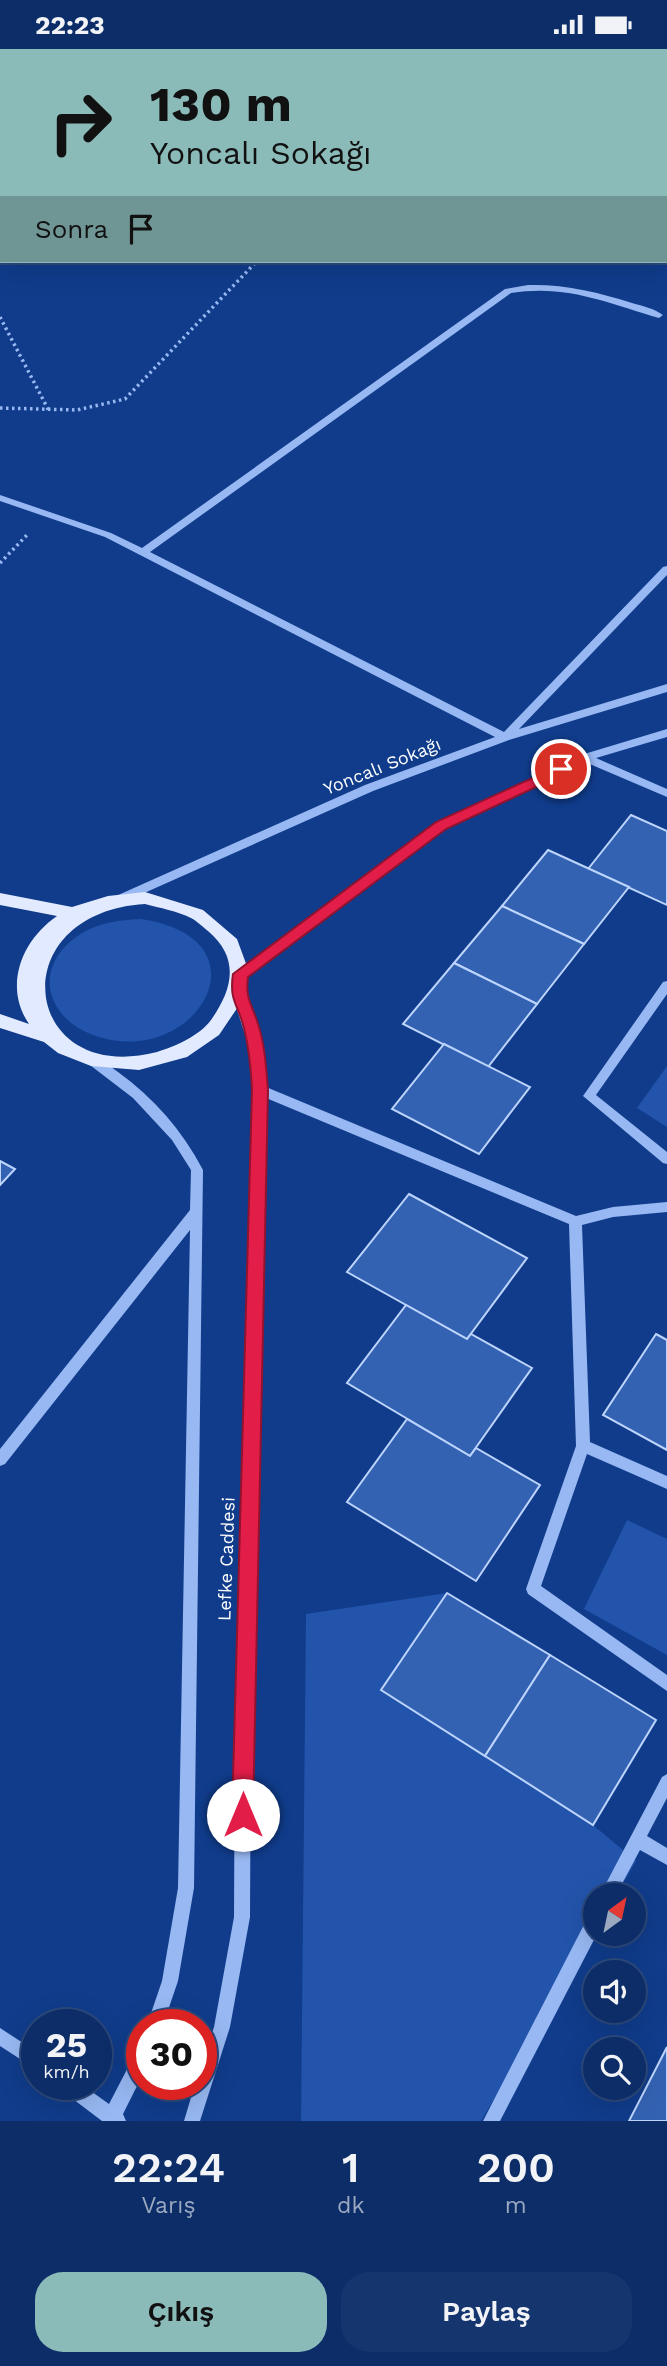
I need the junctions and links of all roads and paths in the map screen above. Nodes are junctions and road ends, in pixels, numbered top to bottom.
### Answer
1 (255, 263) edge
2 (659, 315) dead end
3 (0, 317) edge
4 (0, 408) edge
5 (49, 411) junction
6 (0, 498) edge
7 (47, 515) junction
8 (142, 553) junction
9 (0, 562) edge
10 (667, 569) edge
11 (667, 688) edge
12 (667, 733) edge
13 (505, 737) junction
14 (585, 758) junction
15 (667, 793) edge
16 (0, 899) edge
17 (120, 899) junction
18 (72, 913) junction
19 (241, 974) junction
20 (667, 985) edge
21 (238, 994) junction
22 (0, 1021) edge
23 (47, 1037) junction
24 (90, 1059) junction
25 (260, 1090) junction
26 (667, 1159) edge
27 (667, 1207) edge
28 (197, 1211) junction
29 (575, 1221) junction
30 (583, 1446) junction
31 (0, 1460) edge
32 (667, 1483) edge
33 (667, 1683) edge
34 (667, 1782) edge
35 (637, 1839) junction
36 (667, 1857) edge
37 (614, 1883) edge
38 (583, 1944) edge
39 (160, 2009) edge
40 (0, 2036) edge
41 (21, 2051) edge
42 (126, 2094) edge
43 (88, 2100) edge
44 (114, 2120) edge
45 (192, 2121) edge
46 (491, 2121) edge

1 - 5 path
2 - 8 street
3 - 5 path
4 - 5 path
6 - 7 street
7 - 8 street
7 - 9 path
8 - 13 street
10 - 13 street
11 - 13 street, Yoncalı Sokağı
12 - 14 street
13 - 17 street, Yoncalı Sokağı
14 - 15 street
14 - 19 street
16 - 18 main road
17 - 18 main road
17 - 19 main road
18 - 23 main road
19 - 21 main road
20 - 26 street
21 - 24 main road
21 - 25 street, Lefke Caddesi
22 - 23 main road
23 - 24 main road
24 - 28 street, Lefke Caddesi
25 - 29 street
25 - 45 street, Lefke Caddesi
27 - 29 street
28 - 31 street
28 - 39 street, Lefke Caddesi
29 - 30 street
30 - 32 street
30 - 33 street
34 - 35 street
35 - 36 street
35 - 37 street
38 - 46 street
40 - 41 street
42 - 44 street
43 - 44 street

